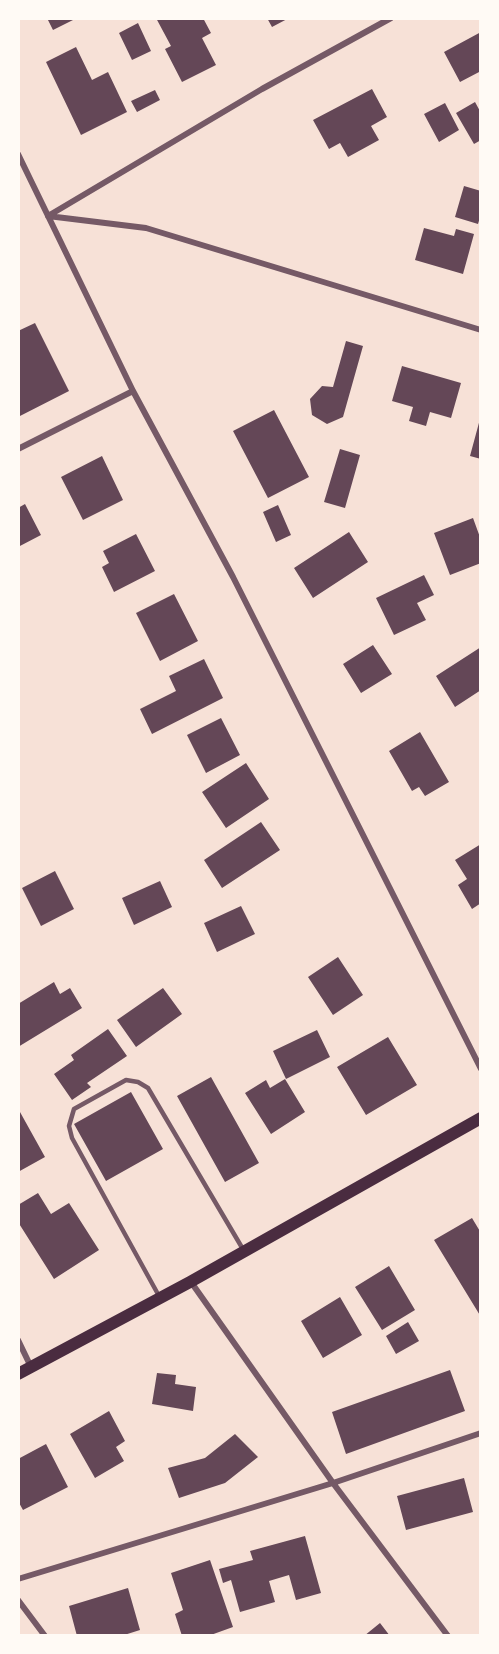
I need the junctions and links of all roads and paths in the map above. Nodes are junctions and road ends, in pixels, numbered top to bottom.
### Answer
1 (391, 18) edge
2 (18, 154) edge
3 (48, 216) junction
4 (481, 330) edge
5 (133, 391) junction
6 (18, 449) edge
7 (481, 1069) edge
8 (481, 1118) edge
9 (244, 1251) junction
10 (190, 1282) junction
11 (160, 1298) junction
12 (18, 1340) edge
13 (31, 1367) junction
14 (18, 1374) edge
15 (481, 1433) edge
16 (333, 1483) junction
17 (18, 1579) edge
18 (18, 1600) edge
19 (45, 1636) edge
20 (448, 1636) edge

1 - 3 street
2 - 3 street
3 - 4 street
3 - 5 street
5 - 6 street
5 - 7 street
8 - 9 main road
9 - 10 main road
9 - 11 lane
10 - 11 main road
10 - 16 street
11 - 13 main road
12 - 13 street
13 - 14 main road
15 - 16 street
16 - 17 street
16 - 20 street
18 - 19 street

